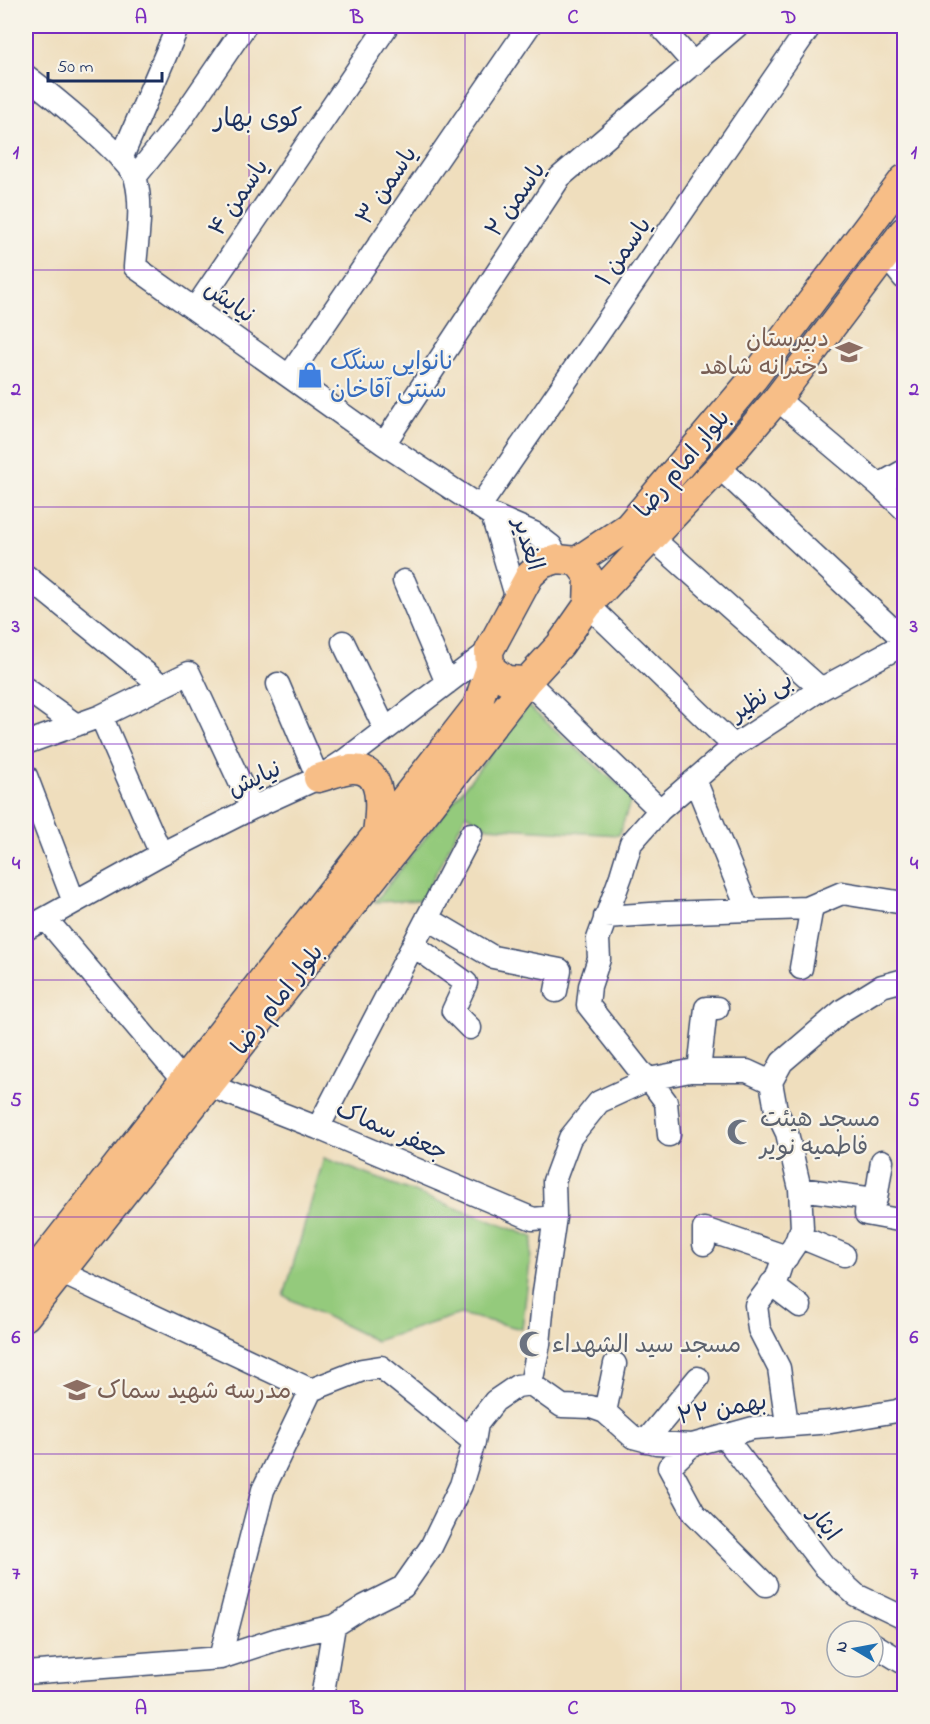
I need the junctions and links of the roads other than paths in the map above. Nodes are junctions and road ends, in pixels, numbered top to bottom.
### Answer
1 (178, 26) edge
2 (245, 26) edge
3 (387, 26) edge
4 (529, 26) edge
5 (660, 26) edge
6 (737, 26) edge
7 (810, 26) edge
8 (694, 64) junction
9 (26, 76) edge
10 (121, 159) junction
11 (135, 177) junction
12 (904, 179) edge
13 (904, 231) edge
14 (886, 256) junction
15 (904, 278) edge
16 (195, 309) junction
17 (289, 376) junction
18 (777, 399) junction
19 (384, 444) junction
20 (719, 467) junction
21 (904, 471) edge
22 (879, 485) junction
23 (904, 509) edge
24 (486, 510) junction
25 (652, 538) junction
26 (567, 560) junction
27 (26, 576) edge
28 (404, 581) dead end
29 (517, 599) junction
30 (588, 605) junction
31 (343, 642) dead end
32 (904, 642) edge
33 (489, 659) junction
34 (527, 681) junction
35 (447, 683) junction
36 (278, 684) dead end
37 (162, 686) junction
38 (26, 689) edge
39 (821, 689) junction
40 (101, 716) junction
41 (76, 725) junction
42 (385, 729) junction
43 (26, 743) edge
44 (734, 746) junction
45 (26, 776) edge
46 (318, 778) junction
47 (695, 780) junction
48 (252, 808) junction
49 (660, 810) junction
50 (377, 834) junction
51 (471, 834) dead end
52 (161, 854) junction
53 (74, 902) junction
54 (904, 903) edge
55 (812, 906) junction
56 (748, 910) junction
57 (605, 917) junction
58 (428, 918) junction
59 (46, 919) junction
60 (26, 928) edge
61 (413, 945) junction
62 (801, 968) dead end
63 (904, 980) edge
64 (556, 991) dead end
65 (717, 1008) dead end
66 (470, 1028) dead end
67 (699, 1071) junction
68 (649, 1079) junction
69 (771, 1082) junction
70 (195, 1083) junction
71 (318, 1128) junction
72 (669, 1136) dead end
73 (882, 1161) dead end
74 (800, 1189) junction
75 (867, 1198) junction
76 (555, 1217) junction
77 (904, 1221) edge
78 (798, 1236) junction
79 (704, 1244) dead end
80 (844, 1255) dead end
81 (787, 1257) junction
82 (60, 1272) junction
83 (26, 1282) edge
84 (771, 1284) junction
85 (800, 1306) dead end
86 (26, 1316) edge
87 (615, 1364) dead end
88 (698, 1378) dead end
89 (531, 1384) junction
90 (312, 1390) junction
91 (904, 1408) edge
92 (605, 1412) junction
93 (787, 1424) junction
94 (724, 1436) junction
95 (645, 1441) junction
96 (474, 1443) junction
97 (692, 1445) junction
98 (766, 1586) dead end
99 (904, 1618) edge
100 (334, 1626) junction
101 (885, 1651) edge
102 (220, 1658) junction
103 (904, 1663) edge
104 (26, 1673) edge
105 (322, 1698) edge

1 - 10 street
2 - 11 street
3 - 16 street, یاسمن ۴
4 - 17 street, یاسمن ۳
5 - 8 street
6 - 8 street, یاسمن ۲
7 - 24 street, یاسمن ۱
8 - 19 street, یاسمن ۲
9 - 10 street, نیایش
10 - 11 street, نیایش
11 - 16 street, نیایش
12 - 26 main road, بلوار امام رضا
13 - 14 main road, بلوار امام رضا
14 - 15 street
14 - 18 main road, بلوار امام رضا
16 - 17 street, نیایش
17 - 19 street, نیایش
18 - 20 main road, بلوار امام رضا
18 - 22 street
19 - 24 street, نیایش
20 - 25 main road, بلوار امام رضا
20 - 32 street
21 - 22 street
22 - 23 street
24 - 26 street, الغدیر
24 - 29 street, الغدیر
25 - 30 main road, بلوار امام رضا
25 - 39 street
26 - 29 main road, بلوار امام رضا
26 - 30 main road
27 - 37 street
28 - 35 street
29 - 33 main road, بلوار امام رضا
30 - 34 main road, بلوار امام رضا
30 - 44 street
31 - 42 street
32 - 39 street, بی نظیر
33 - 34 main road
33 - 35 street, نیایش
33 - 50 main road, بلوار امام رضا
34 - 49 street
34 - 70 main road, بلوار امام رضا
35 - 42 street, نیایش
36 - 46 street
37 - 40 street
37 - 48 street
38 - 41 street
39 - 44 street, بی نظیر
40 - 41 street
40 - 52 street
41 - 43 street
42 - 46 street, نیایش
44 - 47 street, بی نظیر
45 - 53 street
46 - 48 street, نیایش
46 - 50 main road
47 - 49 street, بی نظیر
47 - 56 street
48 - 52 street, نیایش
49 - 57 street, بی نظیر
50 - 70 main road, بلوار امام رضا
51 - 58 street
52 - 53 street, نیایش
53 - 59 street, نیایش
54 - 55 street
55 - 56 street
55 - 62 street
56 - 57 street
57 - 68 street, بی نظیر
58 - 61 street
58 - 64 street
59 - 60 street, نیایش
59 - 70 street
61 - 66 street
61 - 71 street
63 - 69 street
65 - 67 street
67 - 68 street
67 - 69 street
68 - 72 street
68 - 76 street
69 - 74 street
70 - 71 street, جعفر سماک
70 - 82 main road, بلوار امام رضا
70 - 83 main road, بلوار امام رضا
71 - 76 street, جعفر سماک
73 - 75 street
74 - 75 street
74 - 78 street
75 - 77 street
76 - 89 street
78 - 80 street
78 - 81 street
79 - 81 street
81 - 84 street
82 - 86 main road, بلوار امام رضا
82 - 90 street
84 - 85 street
84 - 93 street
87 - 92 street
88 - 95 street
89 - 92 street
89 - 96 street
90 - 96 street
90 - 102 street
91 - 93 street, ۲۲ بهمن
92 - 95 street, ۲۲ بهمن
93 - 94 street, ۲۲ بهمن
94 - 97 street, ۲۲ بهمن
94 - 99 street, ایثار
95 - 97 street, ۲۲ بهمن
96 - 100 street
97 - 98 street
100 - 102 street
100 - 105 street
101 - 103 street
102 - 104 street

